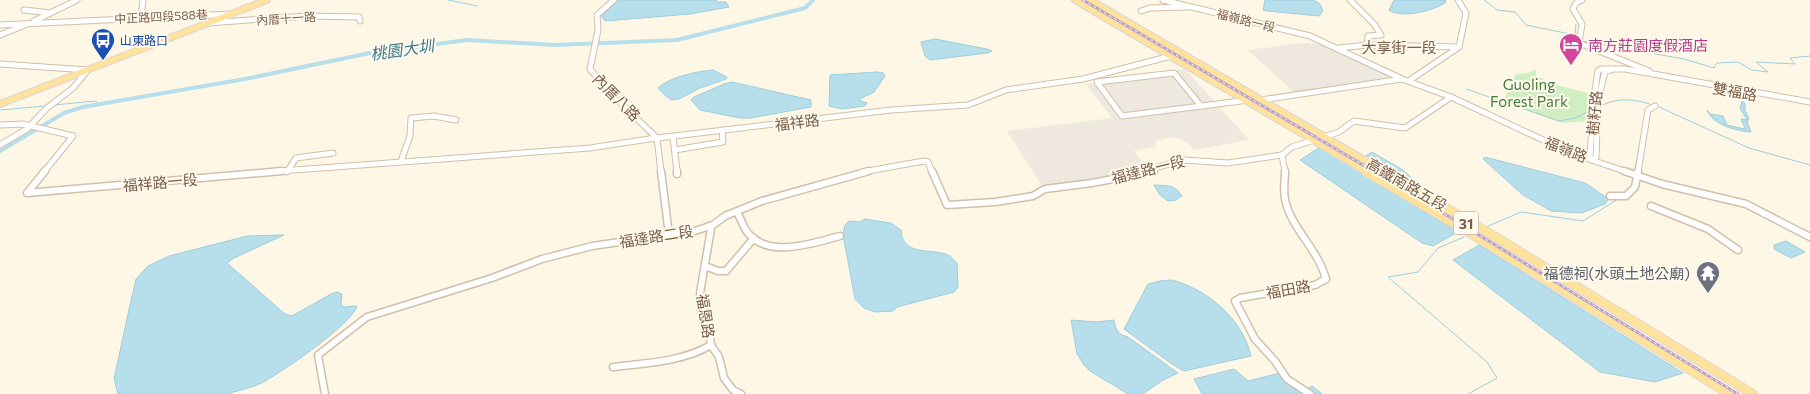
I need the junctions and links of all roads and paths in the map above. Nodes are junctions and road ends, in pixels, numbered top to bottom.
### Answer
1 (77, 0) edge
2 (143, 0) edge
3 (267, 0) edge
4 (614, 0) edge
5 (1071, 0) edge
6 (1090, 0) edge
7 (1165, 0) edge
8 (1350, 0) edge
9 (1458, 0) edge
10 (1582, 0) edge
11 (1080, 1) edge
12 (1101, 6) junction
13 (1191, 6) junction
14 (24, 10) dead end
15 (1090, 11) junction
16 (1141, 11) dead end
17 (51, 13) junction
18 (232, 14) junction
19 (1109, 14) junction
20 (141, 17) junction
21 (360, 21) dead end
22 (30, 23) junction
23 (208, 23) junction
24 (0, 24) edge
25 (0, 35) edge
26 (1328, 44) joint
27 (1368, 45) junction
28 (1458, 46) junction
29 (1340, 48) junction
30 (1185, 56) junction
31 (1168, 57) junction
32 (0, 64) edge
33 (88, 70) junction
34 (1201, 74) junction
35 (1661, 77) junction
36 (1402, 79) junction
37 (1410, 80) junction
38 (1213, 85) junction
39 (1451, 97) junction
40 (1261, 100) junction
41 (1241, 101) junction
42 (1810, 103) edge
43 (0, 104) edge
44 (1201, 106) junction
45 (1655, 106) dead end
46 (456, 120) dead end
47 (0, 125) edge
48 (36, 129) junction
49 (722, 130) junction
50 (673, 137) junction
51 (657, 138) junction
52 (1318, 139) junction
53 (0, 145) edge
54 (675, 150) junction
55 (333, 153) dead end
56 (1282, 155) junction
57 (1354, 157) junction
58 (1593, 160) junction
59 (401, 161) junction
60 (1374, 165) junction
61 (287, 172) junction
62 (677, 174) dead end
63 (1637, 176) junction
64 (1610, 196) dead end
65 (947, 205) joint
66 (1651, 206) dead end
67 (736, 212) junction
68 (709, 226) junction
69 (669, 235) junction
70 (840, 236) dead end
71 (1810, 237) edge
72 (754, 238) junction
73 (1738, 250) dead end
74 (1508, 260) junction
75 (705, 266) junction
76 (1536, 272) junction
77 (1572, 282) junction
78 (1599, 302) junction
79 (711, 346) junction
80 (613, 367) dead end
81 (325, 394) edge
82 (741, 394) edge
83 (1310, 394) edge
84 (1722, 394) edge
85 (1729, 394) edge
86 (1746, 394) edge
87 (1753, 394) edge

1 - 17 street
2 - 20 street
3 - 18 main road
4 - 51 street, 內厝八路
5 - 15 main road, 31
6 - 12 main road, 31
7 - 13 street, 福嶺路一段
8 - 27 street
9 - 28 street, 大享街一段
10 - 35 street
11 - 15 main road
11 - 19 main road, 31
11 - 31 main road, 31
12 - 19 main road
12 - 30 main road, 31
13 - 16 street
13 - 26 street, 福嶺路一段
14 - 17 street
15 - 31 main road, 31
17 - 22 street
18 - 20 street, 中正路四段588巷
18 - 23 main road
19 - 30 main road, 31
20 - 22 street, 中正路四段588巷
21 - 23 street, 內厝十一路
22 - 24 street, 中正路四段588巷
22 - 25 street
23 - 33 main road
26 - 29 street, 福嶺路
27 - 28 street, 大享街一段
27 - 29 street, 大享街一段
28 - 37 street, 大享街一段
29 - 36 street, 福嶺路
30 - 31 street, 福祥路
30 - 40 main road, 高鐵南路五段 / 31
30 - 52 main road, 高鐵南路五段 / 31
31 - 34 main road, 高鐵南路五段 / 31
31 - 38 main road, 高鐵南路五段 / 31
31 - 49 street, 福祥路
32 - 33 street
33 - 43 main road
33 - 48 street
34 - 38 main road
34 - 52 main road, 高鐵南路五段 / 31
35 - 42 street, 雙福路
35 - 58 street, 樹籽路
36 - 37 street, 福嶺路
36 - 40 street
37 - 39 street, 福嶺路
38 - 41 main road, 高鐵南路五段 / 31
39 - 52 street, 福達路一段
39 - 58 street, 福嶺路
40 - 52 main road, 高鐵南路五段 / 31
41 - 44 street
41 - 52 main road, 高鐵南路五段 / 31
44 - 44 street
45 - 63 street
46 - 59 street
47 - 48 street, 福祥路一段
48 - 53 street
48 - 61 street, 福祥路一段
49 - 50 street, 福祥路
49 - 54 street
50 - 51 street, 福祥路
50 - 54 street
51 - 59 street, 福祥路
51 - 69 street
52 - 56 street, 福達路一段
52 - 57 main road, 高鐵南路五段 / 31
52 - 60 main road, 高鐵南路五段 / 31
52 - 74 main road, 高鐵南路五段 / 31
52 - 76 main road, 高鐵南路五段 / 31
54 - 62 street
55 - 61 street
56 - 65 street, 福達路一段
56 - 83 street, 福田路
57 - 60 main road
57 - 78 main road, 高鐵南路五段 / 31
58 - 63 street, 福嶺路
59 - 61 street, 福祥路一段
60 - 77 main road, 高鐵南路五段 / 31
63 - 64 street
63 - 71 street, 福嶺路
65 - 67 street, 福達路二段
66 - 73 street
67 - 68 street, 福達路二段
67 - 72 street
68 - 69 street, 福達路二段
68 - 75 street, 福恩路
69 - 81 street, 福達路二段
70 - 72 street
72 - 75 street
74 - 76 main road
74 - 84 main road, 高鐵南路五段 / 31
75 - 79 street, 福恩路
76 - 85 main road, 高鐵南路五段 / 31
77 - 78 main road
77 - 87 main road, 高鐵南路五段 / 31
78 - 86 main road, 高鐵南路五段 / 31
79 - 80 street
79 - 82 street, 福恩路

